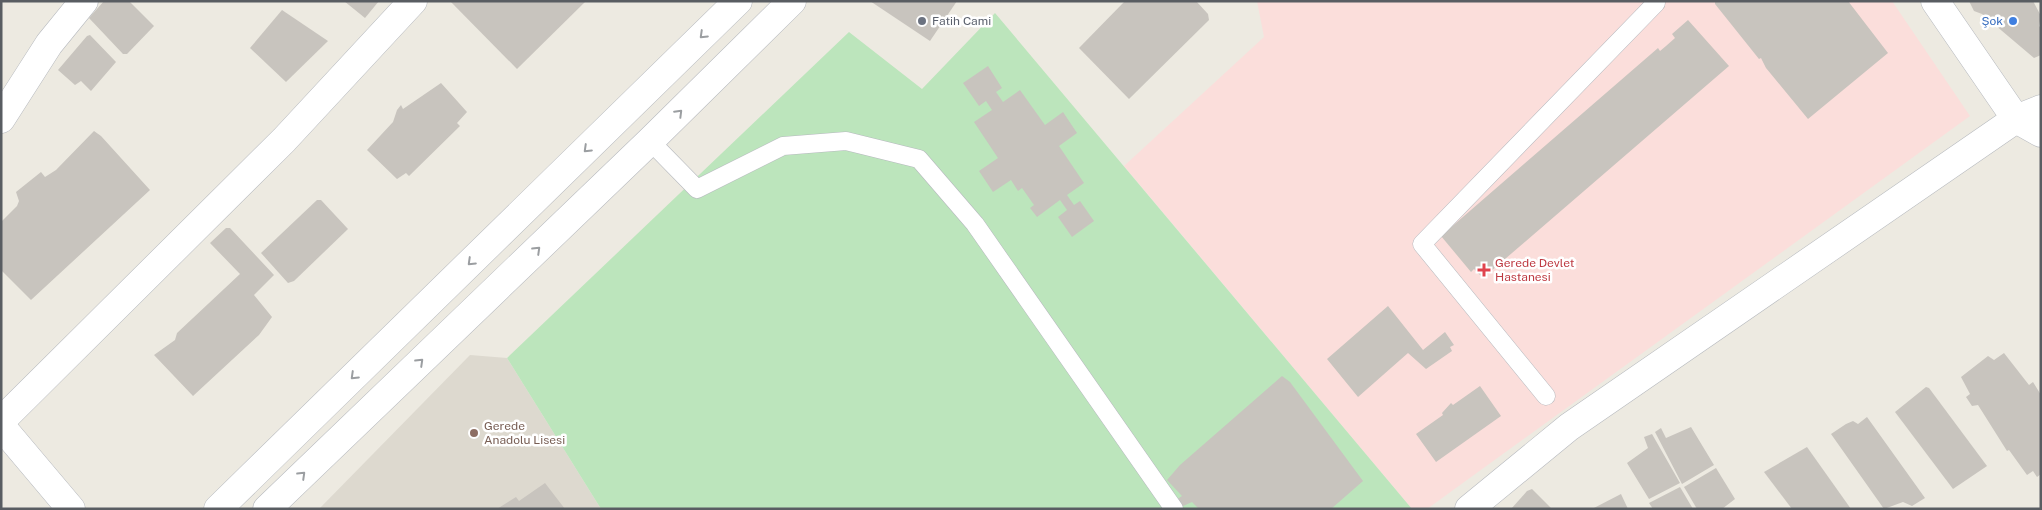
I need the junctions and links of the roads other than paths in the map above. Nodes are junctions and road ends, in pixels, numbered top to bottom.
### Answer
1 (84, 1) edge
2 (412, 1) edge
3 (738, 1) edge
4 (792, 1) edge
5 (1654, 1) edge
6 (1935, 1) edge
7 (2028, 114) edge
8 (1, 119) edge
9 (2041, 133) edge
10 (650, 142) junction
11 (1546, 396) dead end
12 (1, 421) edge
13 (1, 426) edge
14 (71, 509) edge
15 (218, 509) edge
16 (267, 509) edge
17 (1174, 509) edge
18 (1470, 509) edge

1 - 8 street
2 - 12 street
3 -> 15 street
10 -> 4 street
5 - 11 lane
6 - 7 street
7 - 9 street
7 - 18 street
16 -> 10 street
10 - 17 lane
13 - 14 street

